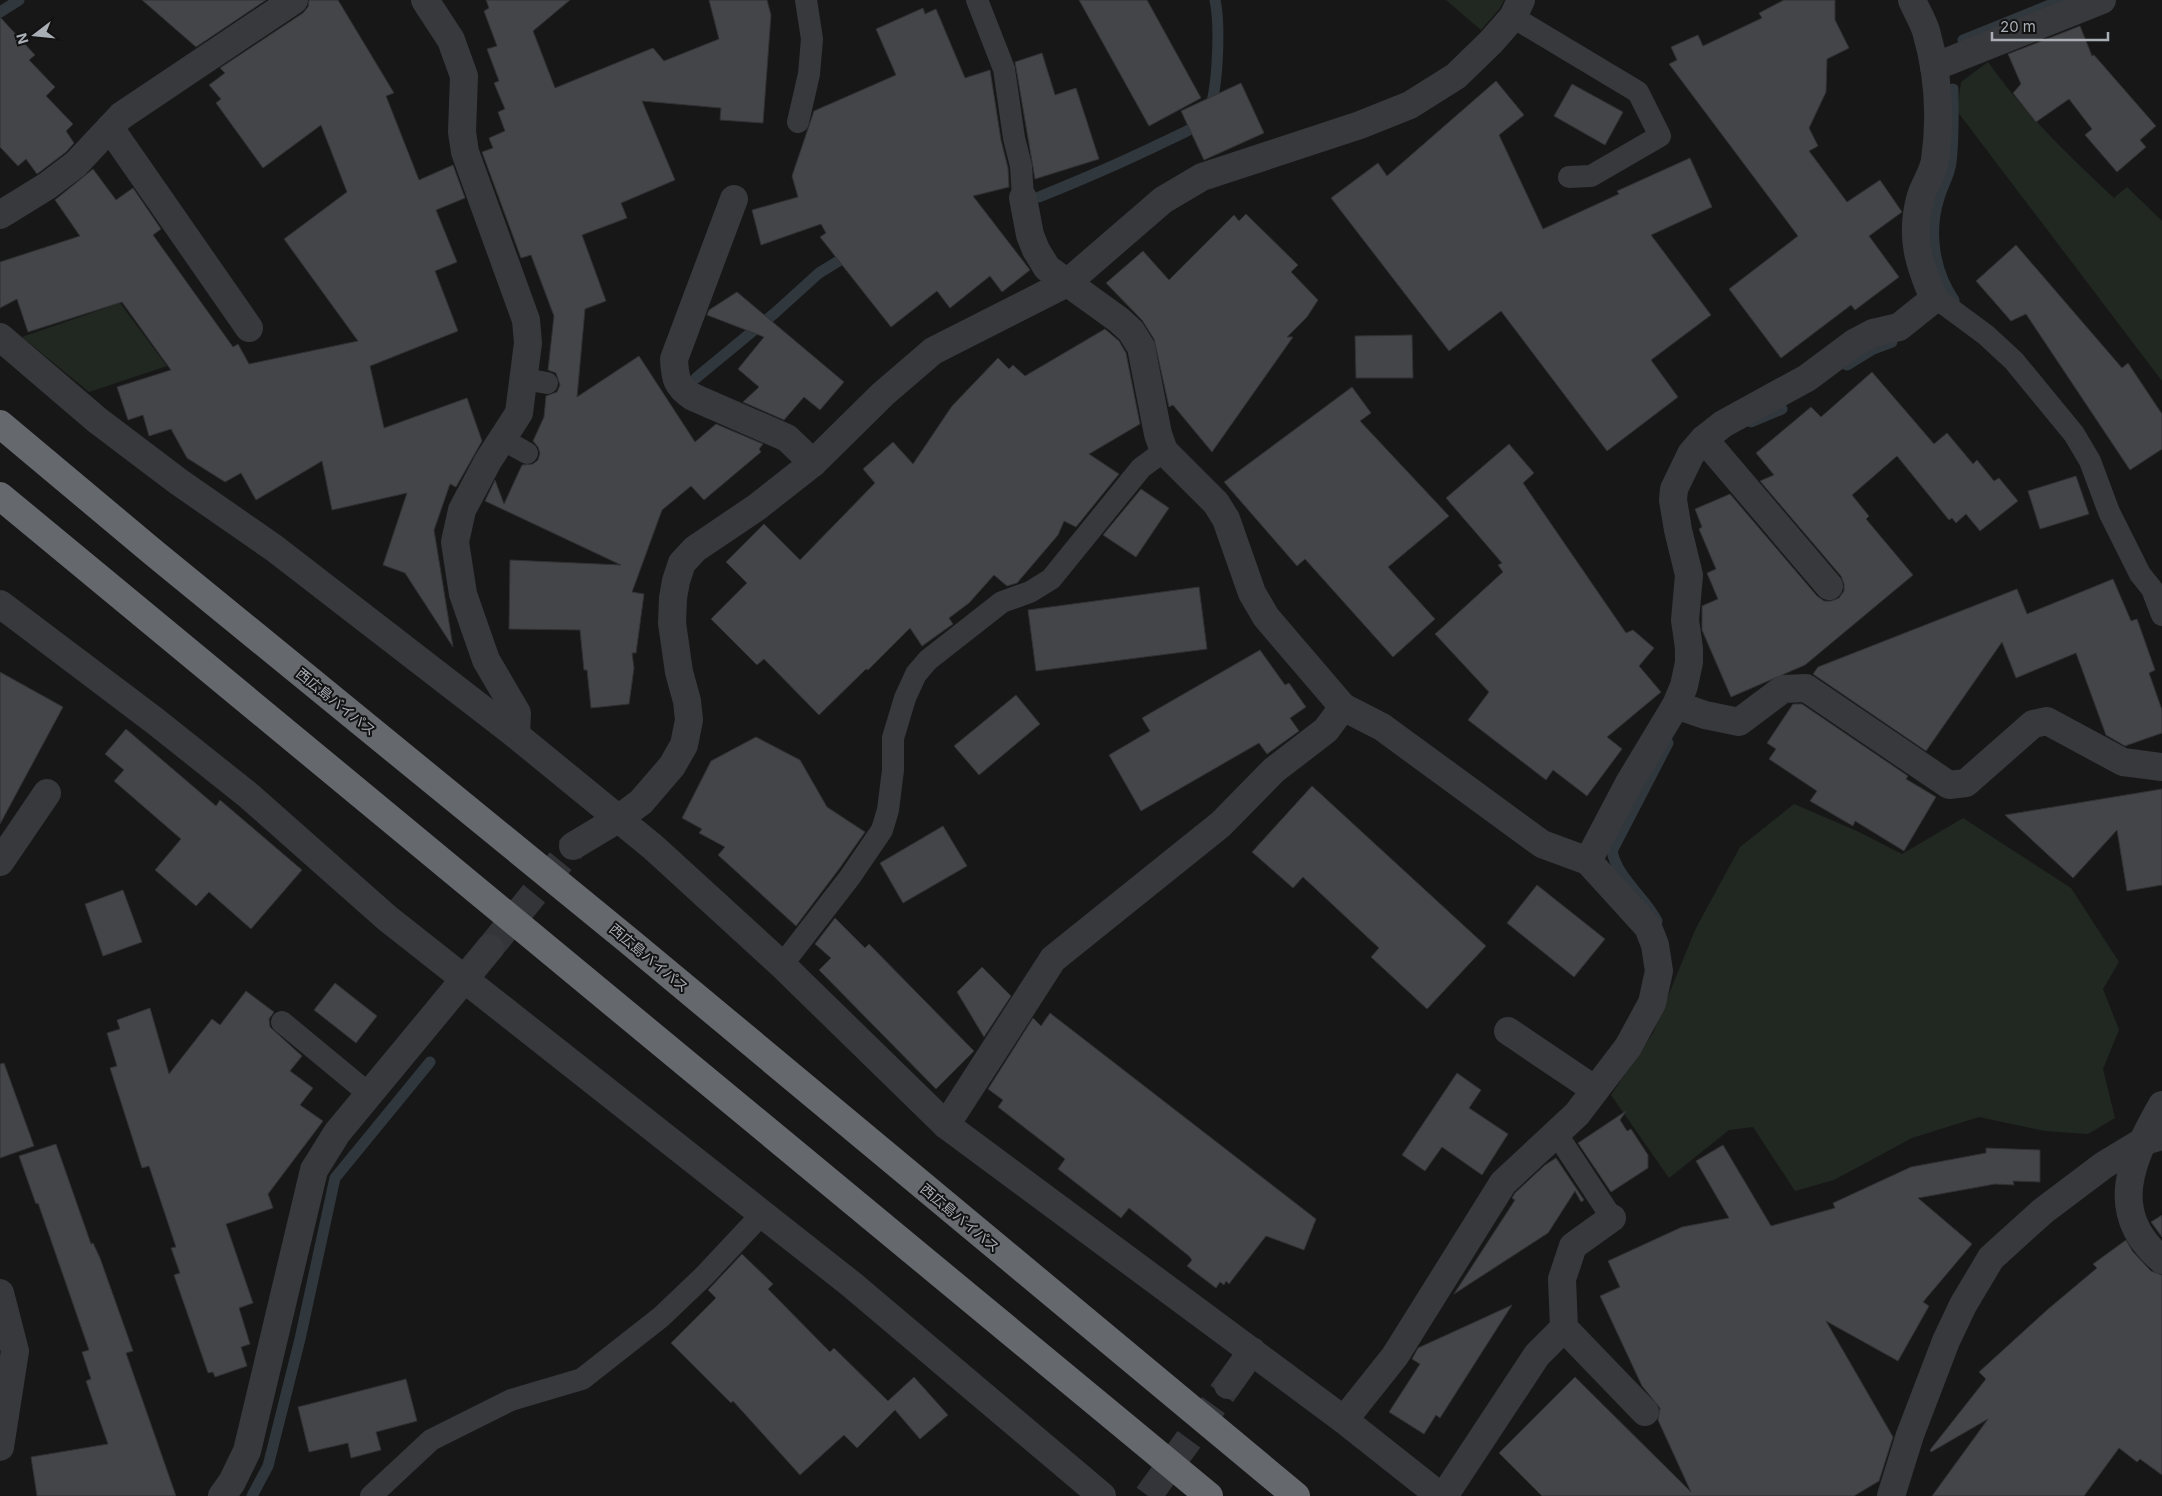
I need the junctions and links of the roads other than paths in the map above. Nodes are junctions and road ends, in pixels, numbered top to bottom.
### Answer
1 (294, 0) edge
2 (425, 0) edge
3 (806, 0) edge
4 (977, 0) edge
5 (1912, 0) edge
6 (2102, 0) edge
7 (1517, 9) edge
8 (1934, 68) junction
9 (798, 122) dead end
10 (110, 128) junction
11 (1569, 177) dead end
12 (1023, 198) joint
13 (734, 199) dead end
14 (0, 215) edge
15 (1067, 283) junction
16 (1934, 299) junction
17 (250, 328) dead end
18 (0, 337) edge
19 (0, 424) edge
20 (502, 439) junction
21 (1704, 439) junction
22 (1164, 451) junction
23 (527, 452) dead end
24 (813, 463) junction
25 (0, 496) edge
26 (1829, 586) dead end
27 (0, 604) edge
28 (2162, 615) edge
29 (1676, 705) junction
30 (1343, 707) junction
31 (516, 735) junction
32 (2162, 767) edge
33 (47, 793) dead end
34 (618, 819) junction
35 (573, 846) tunnel mouth
36 (1588, 861) junction
37 (0, 862) edge
38 (490, 948) tunnel mouth
39 (782, 965) junction
40 (464, 980) junction
41 (282, 1022) dead end
42 (1508, 1031) dead end
43 (1594, 1090) junction
44 (369, 1094) junction
45 (2162, 1105) edge
46 (946, 1125) junction
47 (1556, 1133) junction
48 (2152, 1139) edge
49 (762, 1214) junction
50 (1612, 1218) joint
51 (2162, 1260) edge
52 (0, 1293) edge
53 (1564, 1328) junction
54 (1252, 1351) junction
55 (1228, 1385) tunnel mouth
56 (1645, 1412) dead end
57 (1344, 1420) junction
58 (0, 1447) edge
59 (222, 1496) edge
60 (371, 1496) edge
61 (1102, 1496) edge
62 (1209, 1496) edge
63 (1296, 1496) edge
64 (1442, 1496) edge
65 (1891, 1496) edge

1 - 10 street
2 - 20 street
3 - 9 lane
4 - 12 lane
5 - 8 street
6 - 8 street
7 - 11 lane
7 - 15 street
8 - 16 street
10 - 14 street
10 - 17 street
12 - 15 street
13 - 24 street
15 - 22 street
15 - 24 street
16 - 21 street
16 - 28 lane
18 - 31 street
19 - 63 highway, 西広島バイパス
20 - 23 lane
20 - 31 street
21 - 26 street
21 - 29 street
22 - 30 street
22 - 39 lane
24 - 34 street
25 - 62 highway
27 - 40 street
29 - 32 street
29 - 36 street
30 - 36 street
30 - 46 street
31 - 34 street
33 - 37 street
34 - 35 street
34 - 39 street
36 - 43 street
38 - 40 street
39 - 46 street
40 - 44 street
40 - 49 street
41 - 44 lane
42 - 43 street
43 - 47 street
44 - 59 street
45 - 48 street
46 - 54 street
47 - 50 lane
47 - 57 street
48 - 51 street
48 - 65 street
49 - 60 lane
49 - 61 street
50 - 53 street
52 - 58 street
53 - 56 street
53 - 64 street
54 - 55 street
54 - 57 street
57 - 64 street

